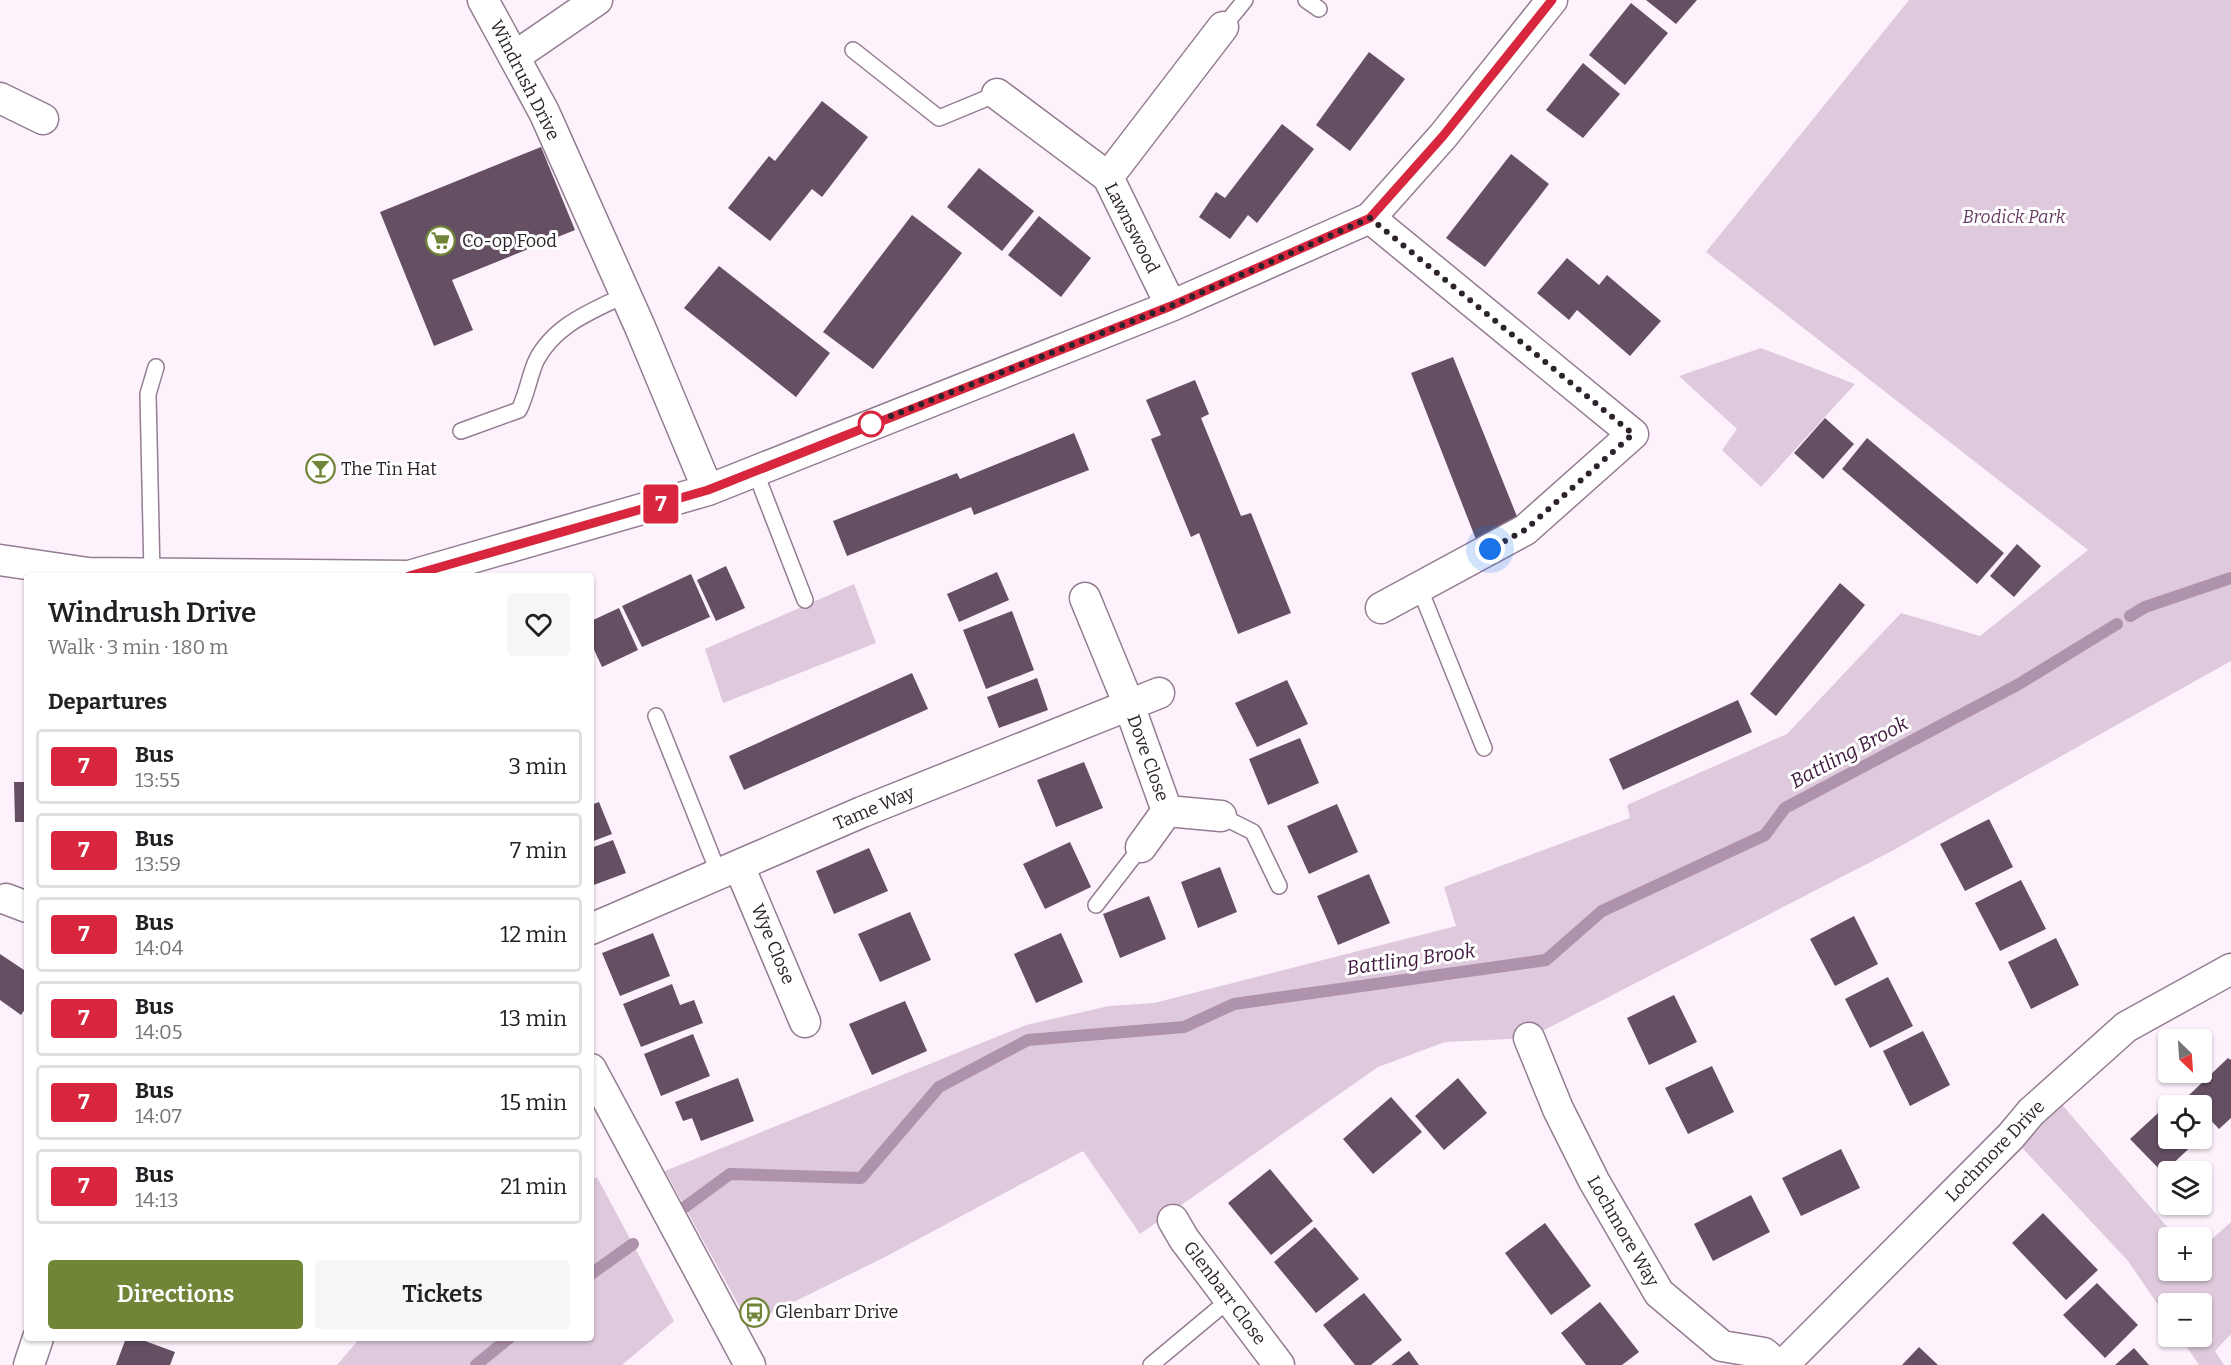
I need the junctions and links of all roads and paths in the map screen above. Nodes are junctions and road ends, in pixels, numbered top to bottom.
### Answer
1 (483, 0) edge
2 (597, 0) edge
3 (1245, 0) edge
4 (1552, 0) edge
5 (1223, 27) joint
6 (853, 50) dead end
7 (514, 57) junction
8 (997, 94) joint
9 (0, 98) edge
10 (43, 119) dead end
11 (1107, 177) junction
12 (1370, 218) junction
13 (625, 295) junction
14 (1171, 306) junction
15 (156, 367) dead end
16 (461, 431) dead end
17 (755, 471) junction
18 (708, 490) junction
19 (0, 560) edge
20 (88, 573) edge
21 (152, 573) edge
22 (419, 573) edge
23 (1419, 587) junction
24 (1085, 598) dead end
25 (805, 600) dead end
26 (1381, 608) dead end
27 (1159, 693) dead end
28 (1129, 705) junction
29 (656, 716) dead end
30 (1484, 748) dead end
31 (1167, 811) junction
32 (1221, 816) joint
33 (1141, 847) joint
34 (729, 870) junction
35 (1279, 886) dead end
36 (1096, 905) dead end
37 (594, 928) edge
38 (2231, 969) edge
39 (805, 1022) dead end
40 (1529, 1038) dead end
41 (594, 1075) edge
42 (1173, 1220) dead end
43 (1230, 1299) junction
44 (37, 1341) edge
45 (29, 1365) edge
46 (750, 1365) edge
47 (1151, 1365) edge
48 (1279, 1365) edge
49 (1777, 1365) edge
50 (1783, 1365) edge

1 - 7 street, Windrush Drive
2 - 7 street
3 - 5 lane
4 - 12 street
5 - 11 street
6 - 8 lane
7 - 13 street, Windrush Drive
8 - 11 street, Lawnswood
9 - 10 street
11 - 14 street, Lawnswood
12 - 14 street
12 - 23 street
13 - 16 lane
13 - 18 street, Windrush Drive
14 - 17 street
15 - 21 lane
17 - 18 street
17 - 25 lane
18 - 22 street
19 - 20 street
23 - 26 street
23 - 30 lane
24 - 28 street, Dove Close
27 - 28 street, Tame Way
28 - 31 street, Dove Close
28 - 34 street, Tame Way
29 - 34 lane
31 - 32 street
31 - 33 street
32 - 35 lane
33 - 36 lane
34 - 37 street, Tame Way
34 - 39 street, Wye Close
38 - 50 street, Lochmore Drive
40 - 49 street, Lochmore Way
41 - 46 street
42 - 43 street, Glenbarr Close
43 - 47 lane
43 - 48 street, Glenbarr Close
44 - 45 street

